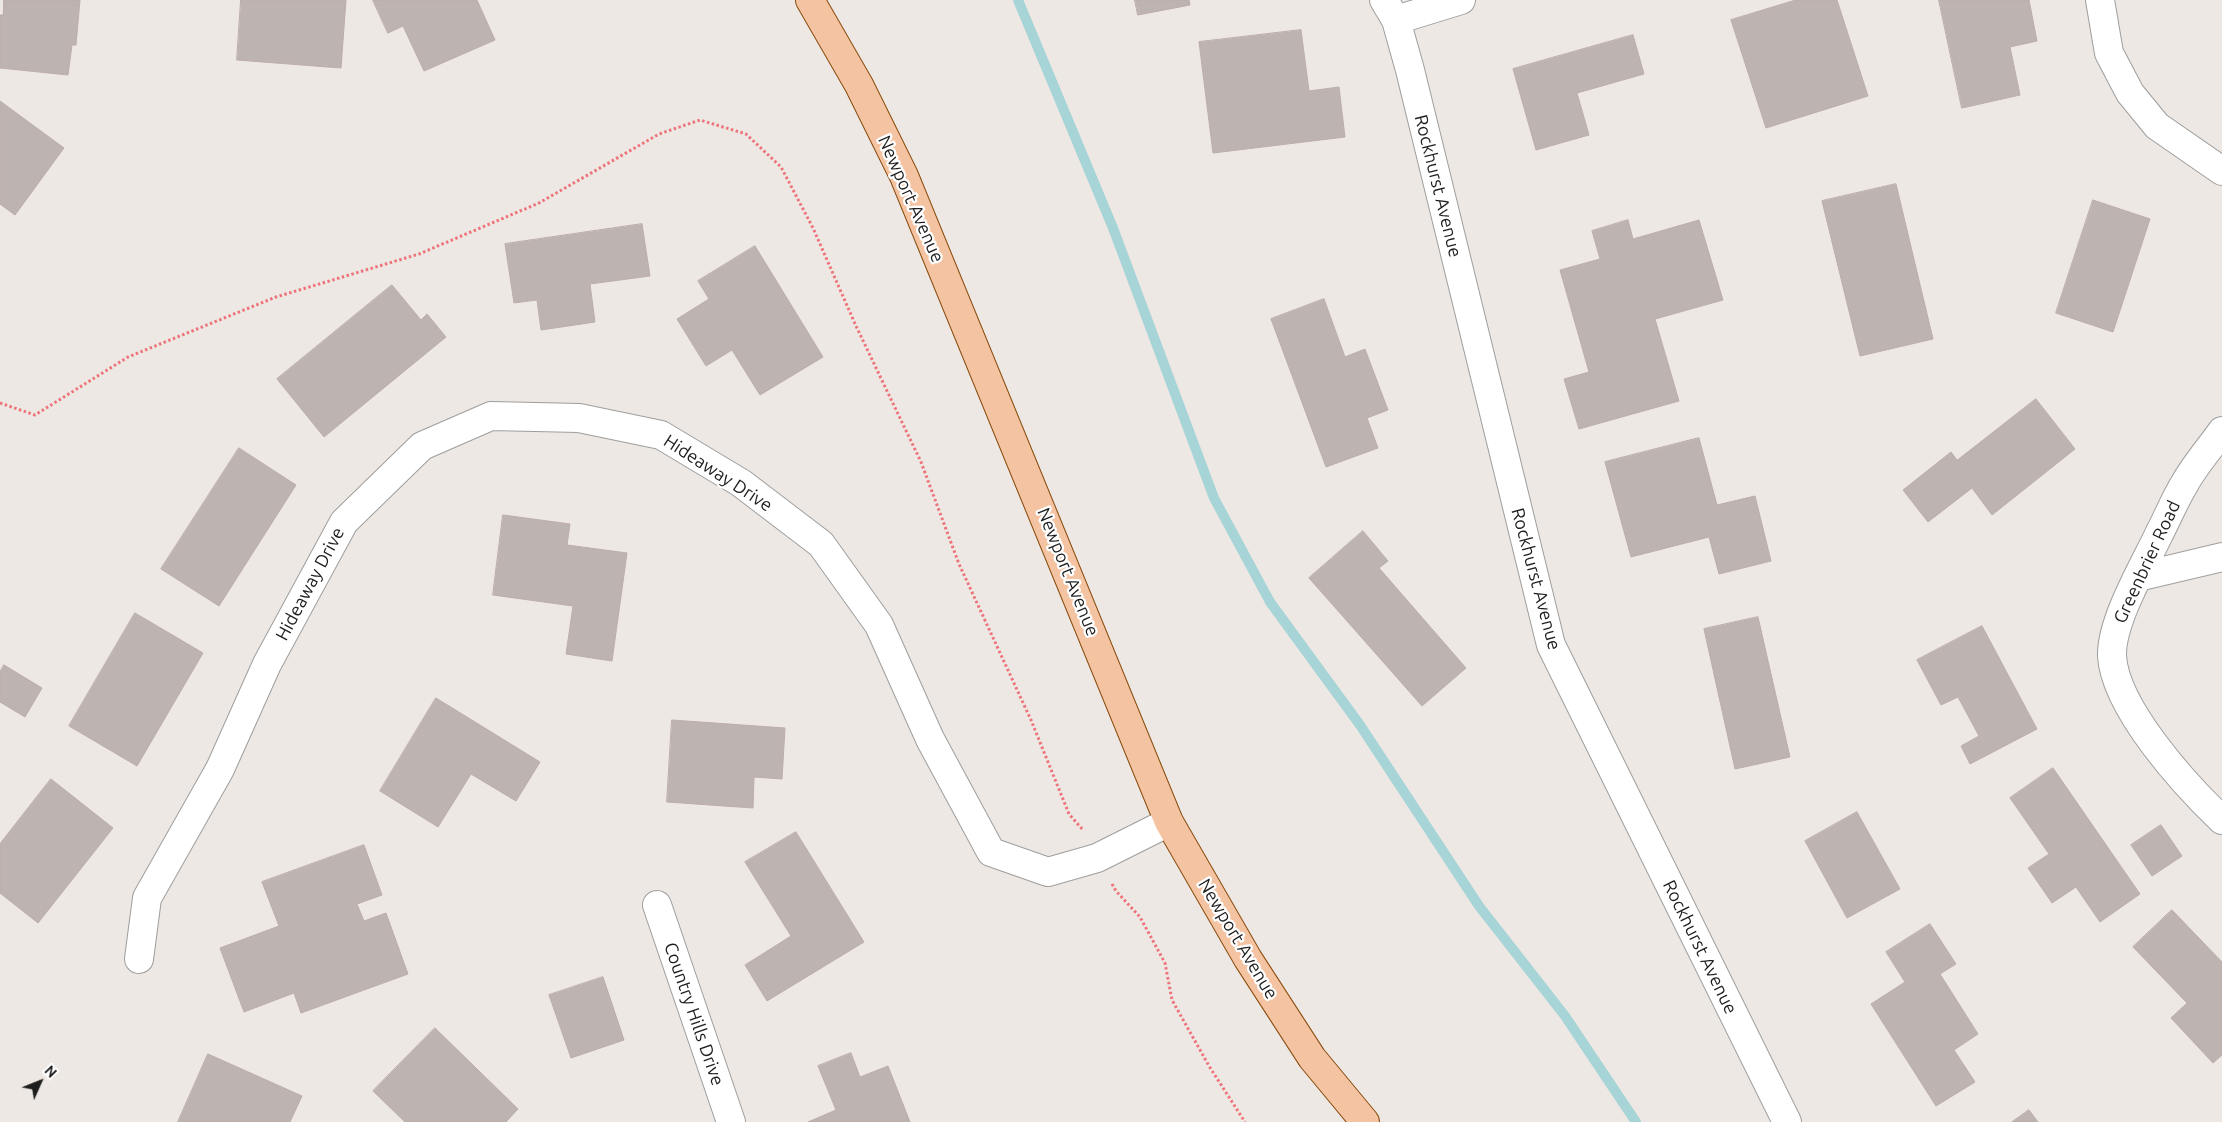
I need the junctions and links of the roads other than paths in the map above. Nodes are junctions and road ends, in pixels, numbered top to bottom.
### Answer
1 (810, 0) edge
2 (1461, 0) edge
3 (2100, 0) edge
4 (1390, 10) edge
5 (2222, 171) edge
6 (2222, 430) edge
7 (2222, 557) edge
8 (2138, 577) junction
9 (2222, 820) edge
10 (1169, 822) junction
11 (657, 905) dead end
12 (139, 959) dead end
13 (731, 1122) edge
14 (1365, 1122) edge
15 (1787, 1122) edge

1 - 10 main road, Newport Avenue
2 - 4 street
3 - 5 street
4 - 15 street, Rockhurst Avenue
6 - 8 street, Greenbrier Road
7 - 8 street
8 - 9 street, Greenbrier Road
10 - 12 street, Hideaway Drive
10 - 14 main road, Newport Avenue
11 - 13 street, Country Hills Drive

